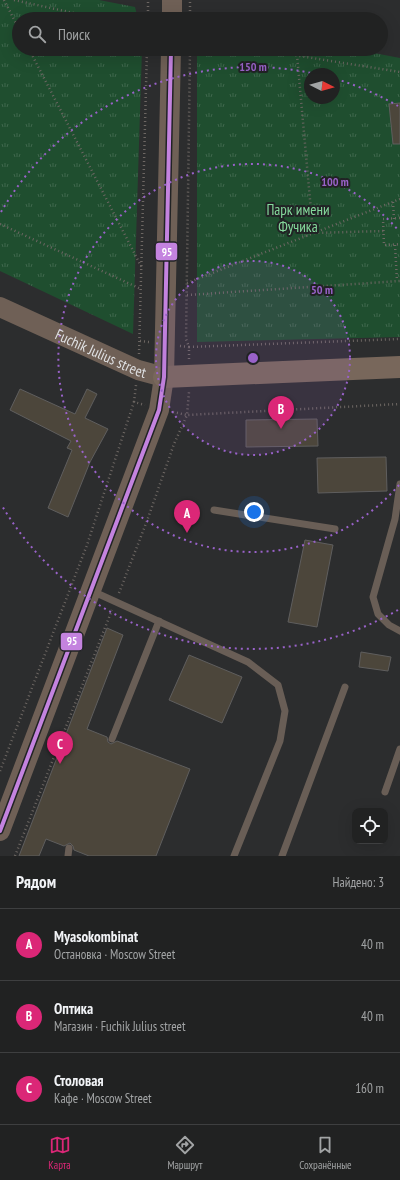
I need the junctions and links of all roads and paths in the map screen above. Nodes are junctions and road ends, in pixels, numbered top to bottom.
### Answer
1 (4, 0) edge
2 (14, 0) edge
3 (148, 0) edge
4 (172, 0) edge
5 (190, 0) edge
6 (69, 12) edge
7 (148, 12) edge
8 (172, 12) edge
9 (190, 12) edge
10 (12, 16) edge
11 (33, 56) edge
12 (147, 56) edge
13 (171, 56) edge
14 (190, 56) edge
15 (297, 56) joint
16 (400, 72) edge
17 (400, 199) edge
18 (393, 202) junction
19 (400, 218) edge
20 (394, 219) junction
21 (0, 224) edge
22 (384, 231) junction
23 (313, 233) junction
24 (400, 244) edge
25 (395, 245) junction
26 (142, 268) junction
27 (398, 281) edge
28 (187, 283) junction
29 (141, 289) junction
30 (187, 295) junction
31 (0, 307) edge
32 (400, 339) edge
33 (189, 347) junction
34 (400, 367) edge
35 (138, 370) junction
36 (164, 377) junction
37 (190, 377) junction
38 (134, 402) junction
39 (400, 404) edge
40 (159, 410) junction
41 (187, 415) junction
42 (400, 484) edge
43 (214, 510) dead end
44 (335, 529) dead end
45 (92, 591) junction
46 (116, 602) junction
47 (159, 621) junction
48 (400, 631) edge
49 (345, 687) dead end
50 (112, 739) dead end
51 (400, 749) edge
52 (0, 771) edge
53 (384, 792) dead end
54 (0, 831) edge
55 (69, 848) dead end
56 (15, 856) edge
57 (68, 856) edge
58 (234, 856) edge
59 (282, 856) edge

1 - 10 path
2 - 6 path
3 - 7 path
4 - 8 main road
5 - 9 path
11 - 26 path
12 - 26 path
13 - 36 main road
14 - 28 path
15 - 16 path
15 - 23 path
17 - 18 path
18 - 20 path
18 - 23 path
19 - 20 path
20 - 22 path
21 - 29 path
22 - 23 path
22 - 25 path
23 - 28 path
24 - 25 path
25 - 27 path
26 - 29 path
27 - 30 path
28 - 30 path
29 - 35 path
30 - 33 path
31 - 35 main road, Fuchik Julius street
32 - 33 path
33 - 37 path
34 - 37 main road, Fuchik Julius street
35 - 36 main road, Fuchik Julius street
35 - 38 path
36 - 37 main road, Fuchik Julius street
36 - 40 main road
37 - 41 path
38 - 40 path
38 - 52 path
39 - 41 path
40 - 41 path
40 - 45 main road
41 - 46 path
42 - 48 lane
43 - 44 lane
45 - 46 lane
45 - 54 main road
46 - 47 lane
46 - 56 path
47 - 50 lane
47 - 58 lane
49 - 59 lane
51 - 53 lane
55 - 57 lane

